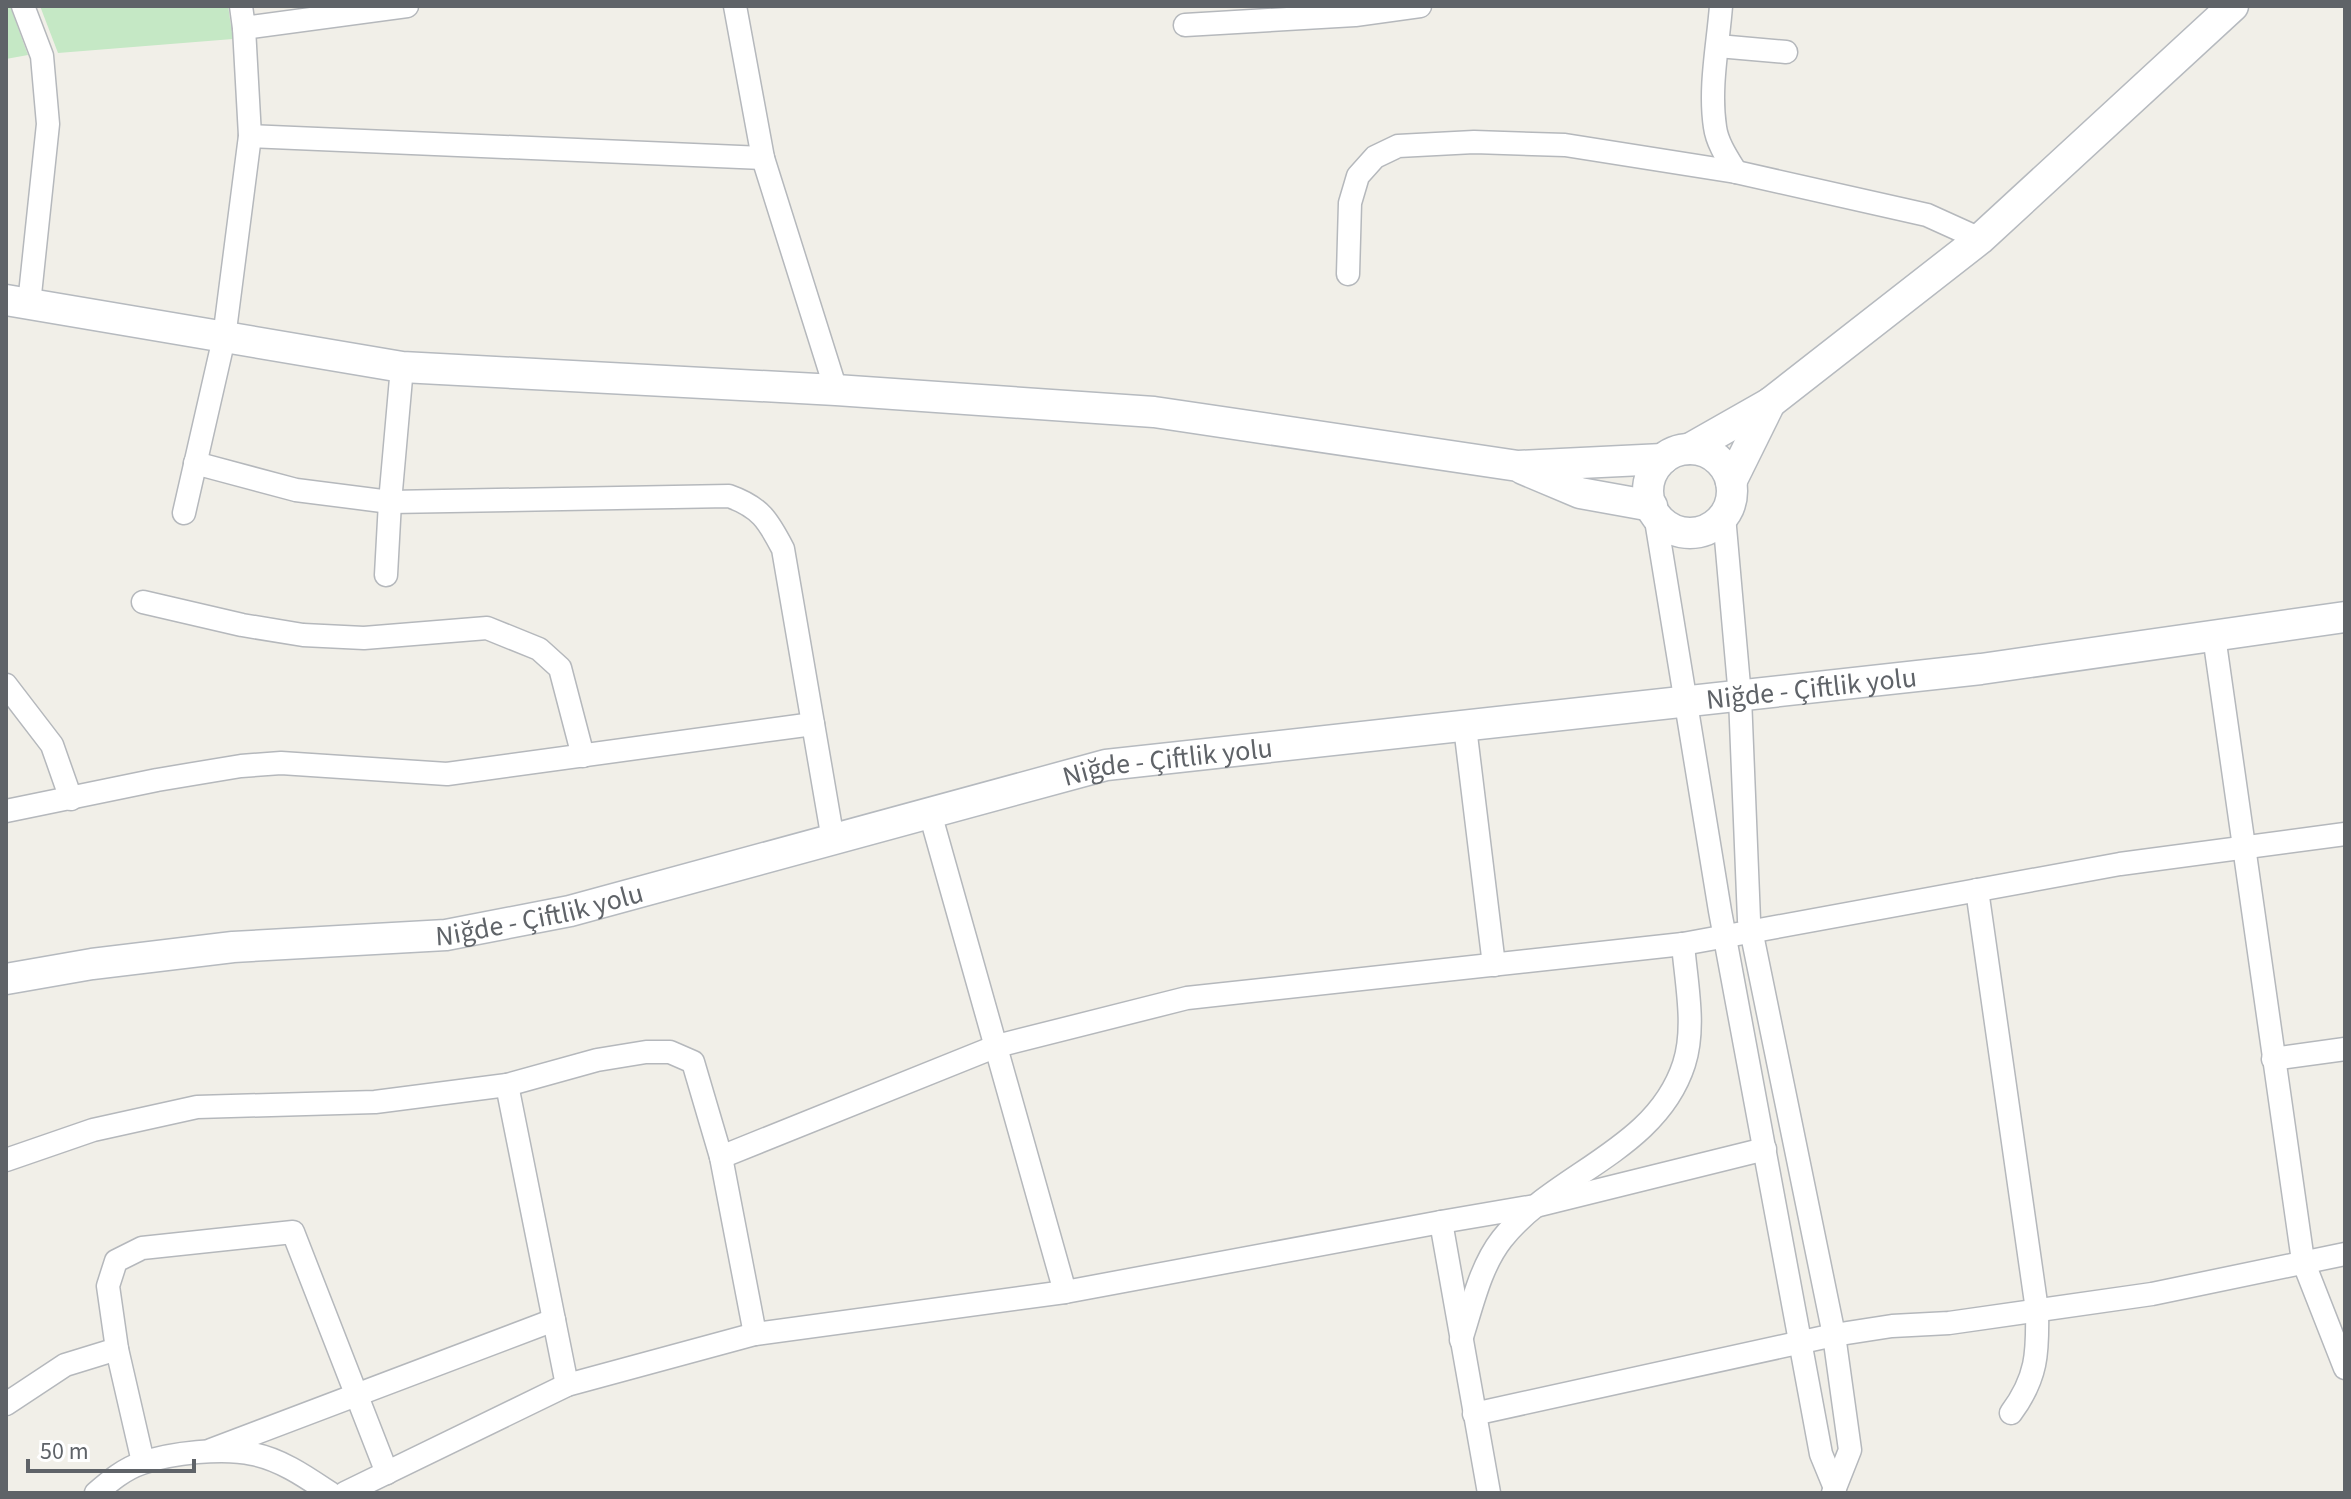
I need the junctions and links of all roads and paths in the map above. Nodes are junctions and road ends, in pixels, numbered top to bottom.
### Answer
1 (23, 6) edge
2 (398, 6) edge
3 (735, 6) edge
4 (1420, 6) edge
5 (1721, 6) edge
6 (2233, 6) edge
7 (1354, 11) edge
8 (242, 17) edge
9 (1185, 25) dead end
10 (1718, 46) junction
11 (1786, 52) dead end
12 (250, 136) junction
13 (763, 158) junction
14 (1736, 172) junction
15 (1980, 239) junction
16 (1348, 274) dead end
17 (18, 302) edge
18 (224, 338) junction
19 (402, 367) junction
20 (836, 390) junction
21 (1770, 403) junction
22 (1676, 454) junction
23 (195, 463) junction
24 (1518, 466) junction
25 (1731, 482) junction
26 (390, 502) junction
27 (1654, 510) junction
28 (184, 513) dead end
29 (1724, 516) junction
30 (386, 575) dead end
31 (143, 602) dead end
32 (2345, 617) edge
33 (2214, 636) junction
34 (6, 685) edge
35 (1740, 697) junction
36 (1685, 703) junction
37 (813, 724) junction
38 (1465, 727) junction
39 (583, 756) junction
40 (71, 799) junction
41 (6, 811) edge
42 (930, 813) junction
43 (2345, 834) edge
44 (833, 840) junction
45 (2244, 850) junction
46 (1977, 890) junction
47 (1751, 930) junction
48 (1725, 936) junction
49 (1683, 944) junction
50 (1494, 965) junction
51 (6, 979) edge
52 (997, 1046) junction
53 (2345, 1049) edge
54 (2273, 1059) junction
55 (507, 1085) junction
56 (1765, 1149) junction
57 (721, 1157) junction
58 (6, 1160) edge
59 (1535, 1206) junction
60 (1441, 1222) junction
61 (2345, 1254) edge
62 (2303, 1261) junction
63 (1065, 1292) junction
64 (2037, 1310) junction
65 (554, 1320) junction
66 (755, 1334) junction
67 (1834, 1335) junction
68 (1461, 1340) junction
69 (1800, 1342) junction
70 (117, 1349) junction
71 (2345, 1368) edge
72 (567, 1385) junction
73 (358, 1394) junction
74 (6, 1404) edge
75 (2011, 1413) dead end
76 (1474, 1414) junction
77 (211, 1450) junction
78 (143, 1462) junction
79 (387, 1473) junction
80 (1834, 1490) edge
81 (96, 1493) edge
82 (330, 1493) edge
83 (345, 1493) edge
84 (1489, 1493) edge

1 - 17 street
2 - 8 street
3 - 13 street
4 - 7 street
5 - 10 street
6 - 15 street
7 - 9 street
8 - 12 street
10 - 11 street
10 - 14 street
12 - 13 street
12 - 18 street
13 - 20 street
14 - 15 street
14 - 16 street
15 - 21 street
17 - 18 street
18 - 19 street
18 - 23 street
19 - 20 street
19 - 26 street
20 - 24 street
21 - 22 street
21 - 25 street
22 - 24 street
22 - 25 street
22 - 27 street
23 - 26 street
23 - 28 street
24 - 27 street
25 - 29 street
26 - 30 street
26 - 37 street
27 - 29 street
27 - 36 street
29 - 35 street
31 - 39 street
32 - 33 street, Niğde - Çiftlik yolu
33 - 35 street, Niğde - Çiftlik yolu
33 - 45 street
34 - 40 street
35 - 36 street, Niğde - Çiftlik yolu
35 - 47 street
36 - 38 street, Niğde - Çiftlik yolu
36 - 48 street
37 - 39 street
37 - 44 street
38 - 42 street, Niğde - Çiftlik yolu
38 - 50 street
39 - 40 street
40 - 41 street
42 - 44 street, Niğde - Çiftlik yolu
42 - 52 street
43 - 45 street
44 - 51 street, Niğde - Çiftlik yolu
45 - 46 street
45 - 54 street
46 - 47 street
46 - 64 street
47 - 48 street
47 - 67 street
48 - 49 street
48 - 56 street
49 - 50 street
49 - 59 street
50 - 52 street
52 - 57 street
52 - 63 street
53 - 54 street
54 - 62 street
55 - 57 street
55 - 58 street
55 - 65 street
56 - 59 street
56 - 69 street
57 - 66 street
59 - 60 street
59 - 68 street
60 - 63 street
60 - 68 street
61 - 62 street
62 - 64 street
62 - 71 street
63 - 66 street
64 - 67 street
64 - 75 street
65 - 72 street
65 - 73 street
66 - 72 street
67 - 69 street
67 - 80 street
68 - 76 street
69 - 76 street
69 - 80 street
70 - 73 street
70 - 74 street
70 - 78 street
72 - 79 street
73 - 77 street
73 - 79 street
76 - 84 street
77 - 78 street
77 - 82 street
78 - 81 street
79 - 83 street

